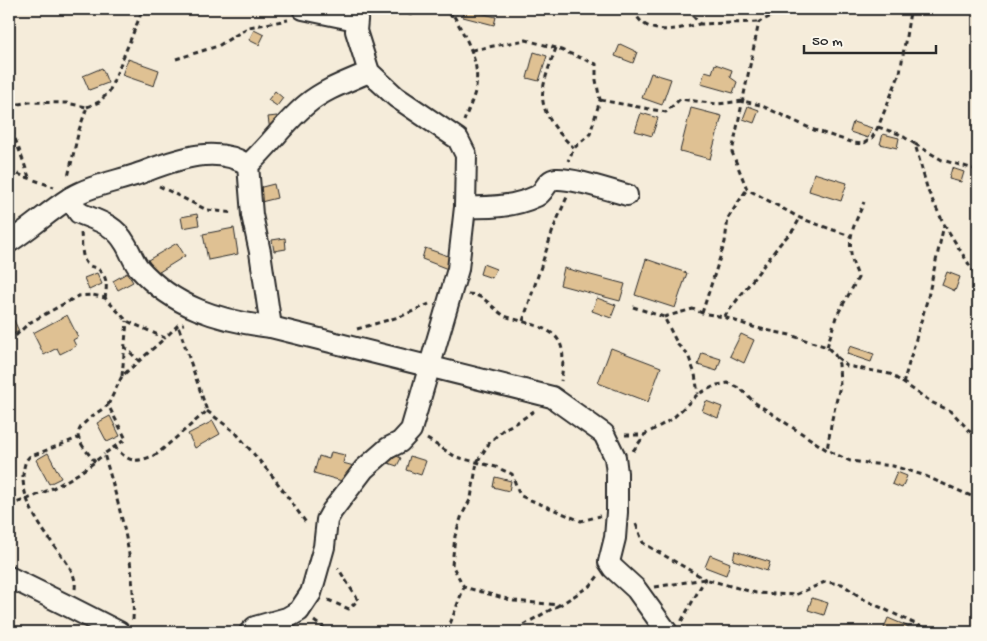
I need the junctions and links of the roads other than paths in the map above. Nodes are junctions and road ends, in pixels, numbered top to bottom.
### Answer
1 (308, 10) edge
2 (357, 14) edge
3 (369, 72) junction
4 (248, 165) junction
5 (627, 195) dead end
6 (71, 200) junction
7 (465, 207) junction
8 (9, 242) edge
9 (271, 327) junction
10 (429, 368) junction
11 (9, 577) edge
12 (126, 628) edge
13 (673, 629) edge
14 (250, 632) edge

1 - 2 street
2 - 3 street
3 - 4 street
3 - 7 street
4 - 6 street
4 - 9 street
5 - 7 street
6 - 8 street
6 - 9 street
7 - 10 street
9 - 10 street
10 - 13 street
10 - 14 street
11 - 12 street

